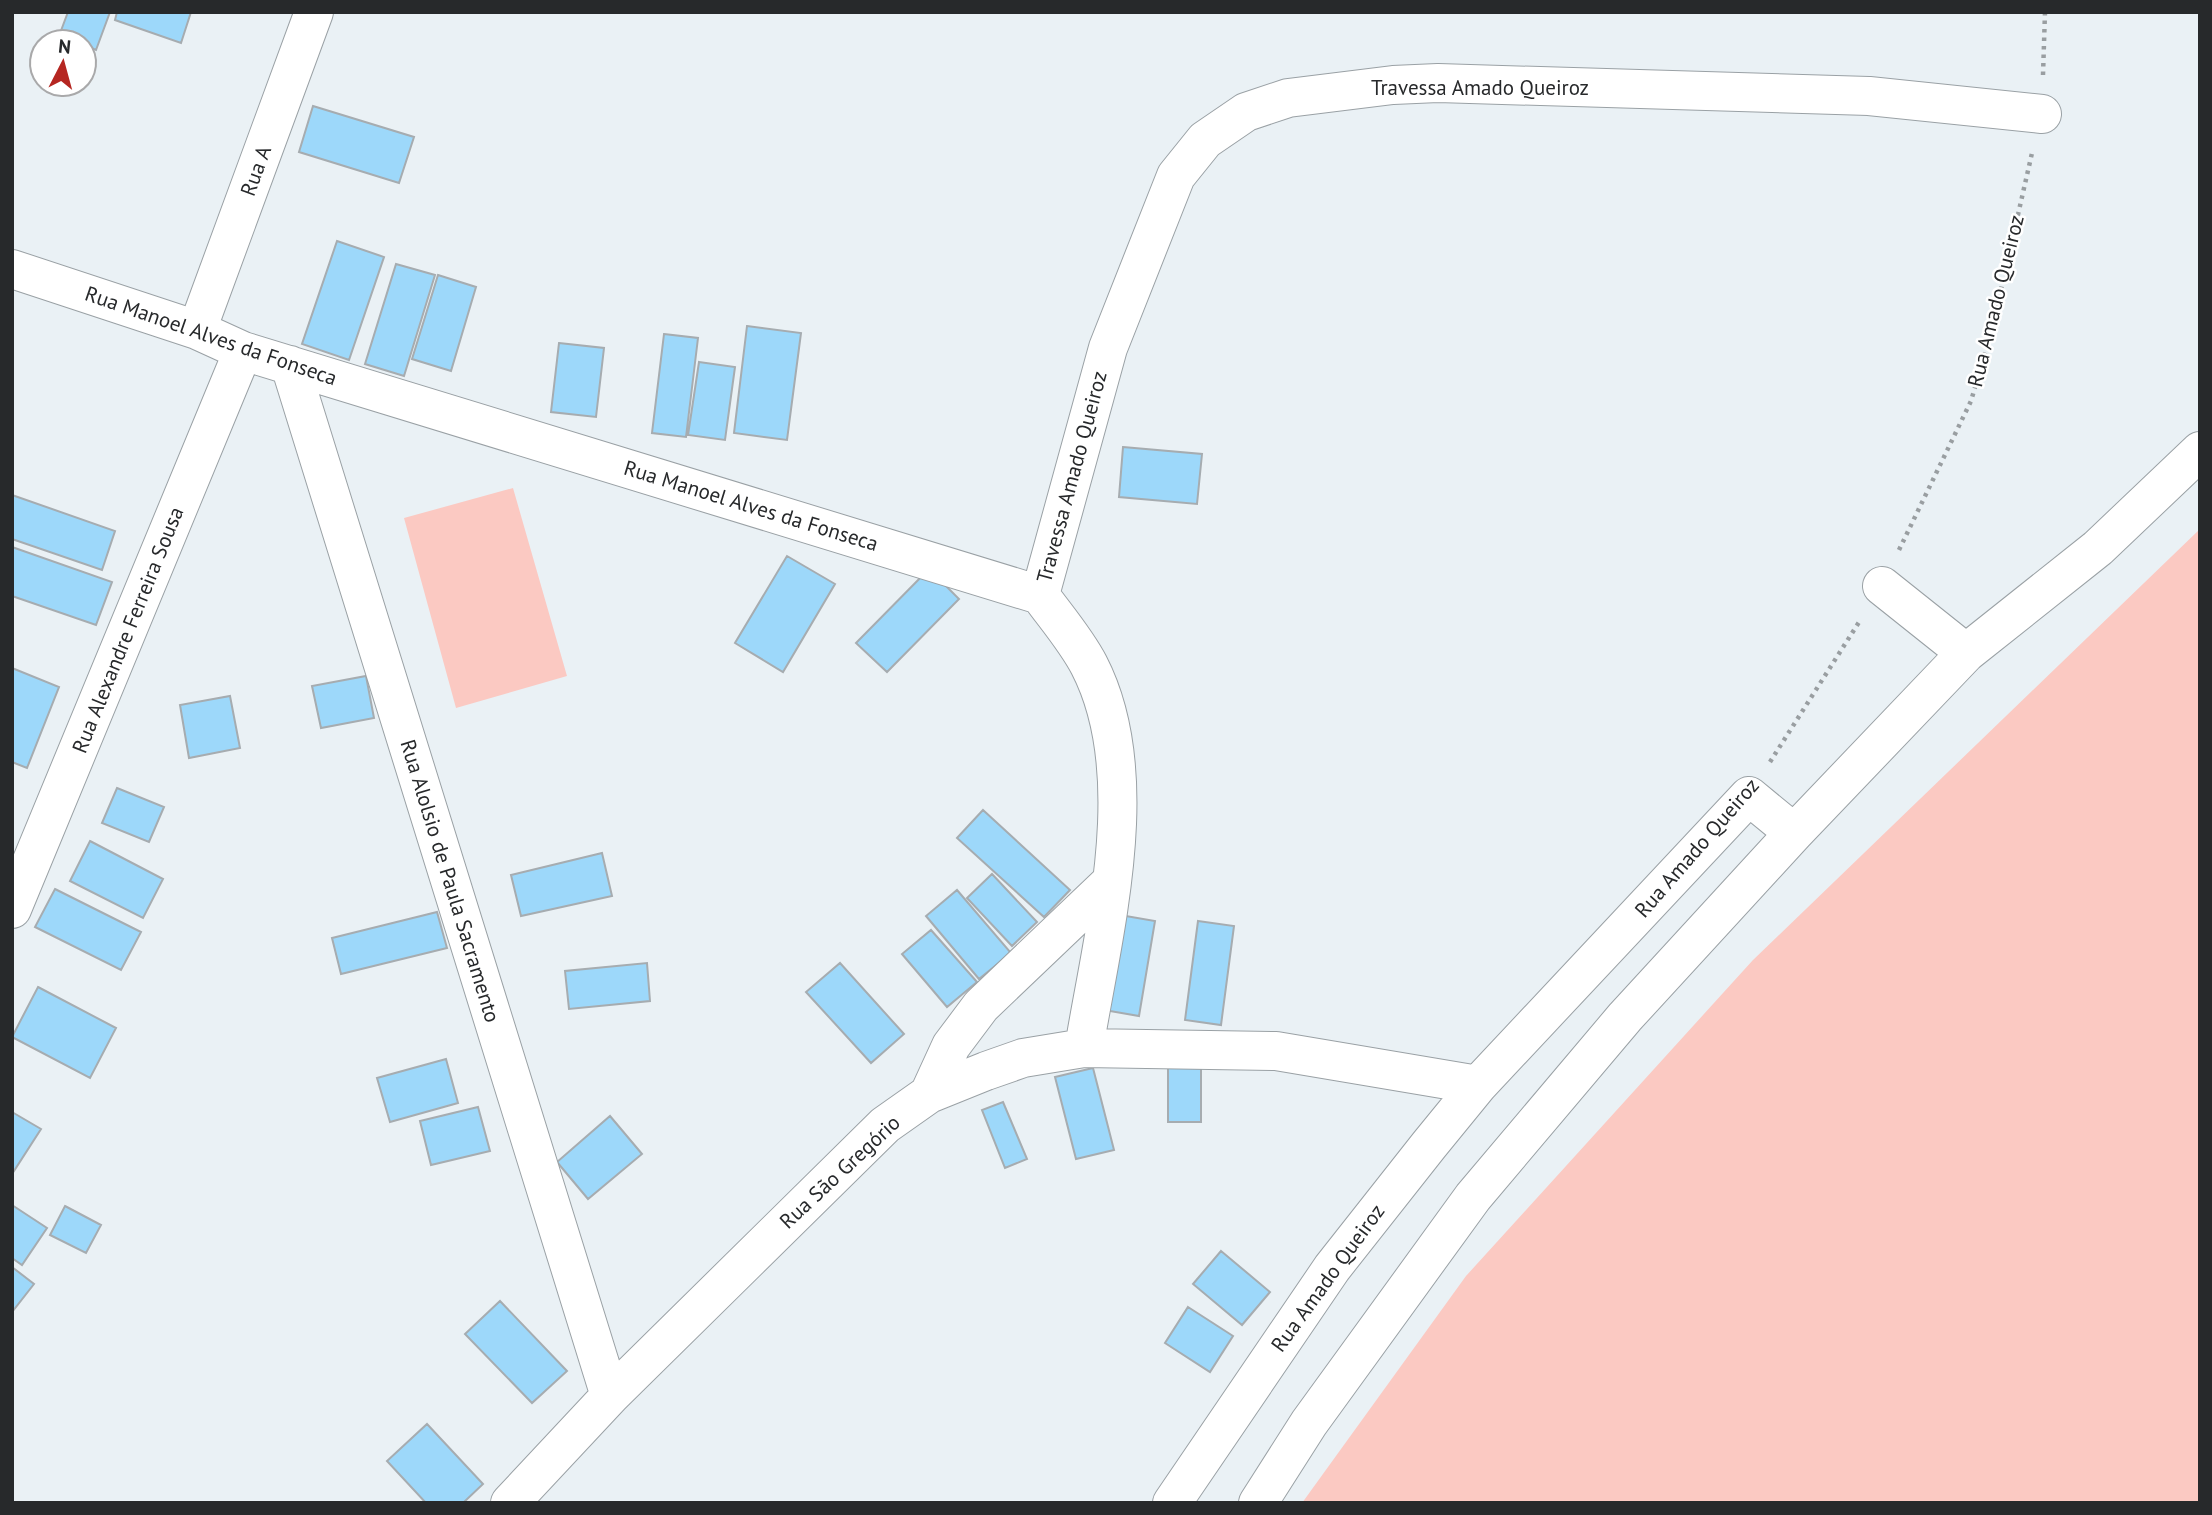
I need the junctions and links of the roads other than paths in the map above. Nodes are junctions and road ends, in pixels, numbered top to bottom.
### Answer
1 (308, 14) edge
2 (2042, 114) road end
3 (12, 268) edge
4 (197, 330) junction
5 (243, 351) junction
6 (290, 365) junction
7 (2200, 451) edge
8 (1882, 586) road end
9 (1040, 595) junction
10 (1966, 653) junction
11 (1794, 833) junction
12 (25, 846) edge
13 (1111, 882) junction
14 (12, 909) edge
15 (1084, 1048) junction
16 (1478, 1086) junction
17 (929, 1094) junction
18 (611, 1396) junction
19 (510, 1503) edge
20 (1172, 1503) edge
21 (1258, 1503) edge

1 - 4 street, Rua A
2 - 9 street, Travessa Amado Queiroz
3 - 4 street, Rua Manoel Alves da Fonseca
4 - 5 street, Rua Manoel Alves da Fonseca
5 - 6 street, Rua Manoel Alves da Fonseca
5 - 12 street, Rua Alexandre Ferreira Sousa
6 - 9 street, Rua Manoel Alves da Fonseca
6 - 18 street, Rua Alolsio de Paula Sacramento
7 - 10 street
8 - 10 street
9 - 13 street
10 - 11 street
11 - 16 street, Rua Amado Queiroz
11 - 21 street
12 - 14 street, Rua Alexandre Ferreira Sousa
13 - 15 street
13 - 17 street
15 - 16 street, Rua São Gregório
15 - 17 street, Rua São Gregório
16 - 20 street, Rua Amado Queiroz
17 - 18 street, Rua São Gregório
18 - 19 street, Rua São Gregório

